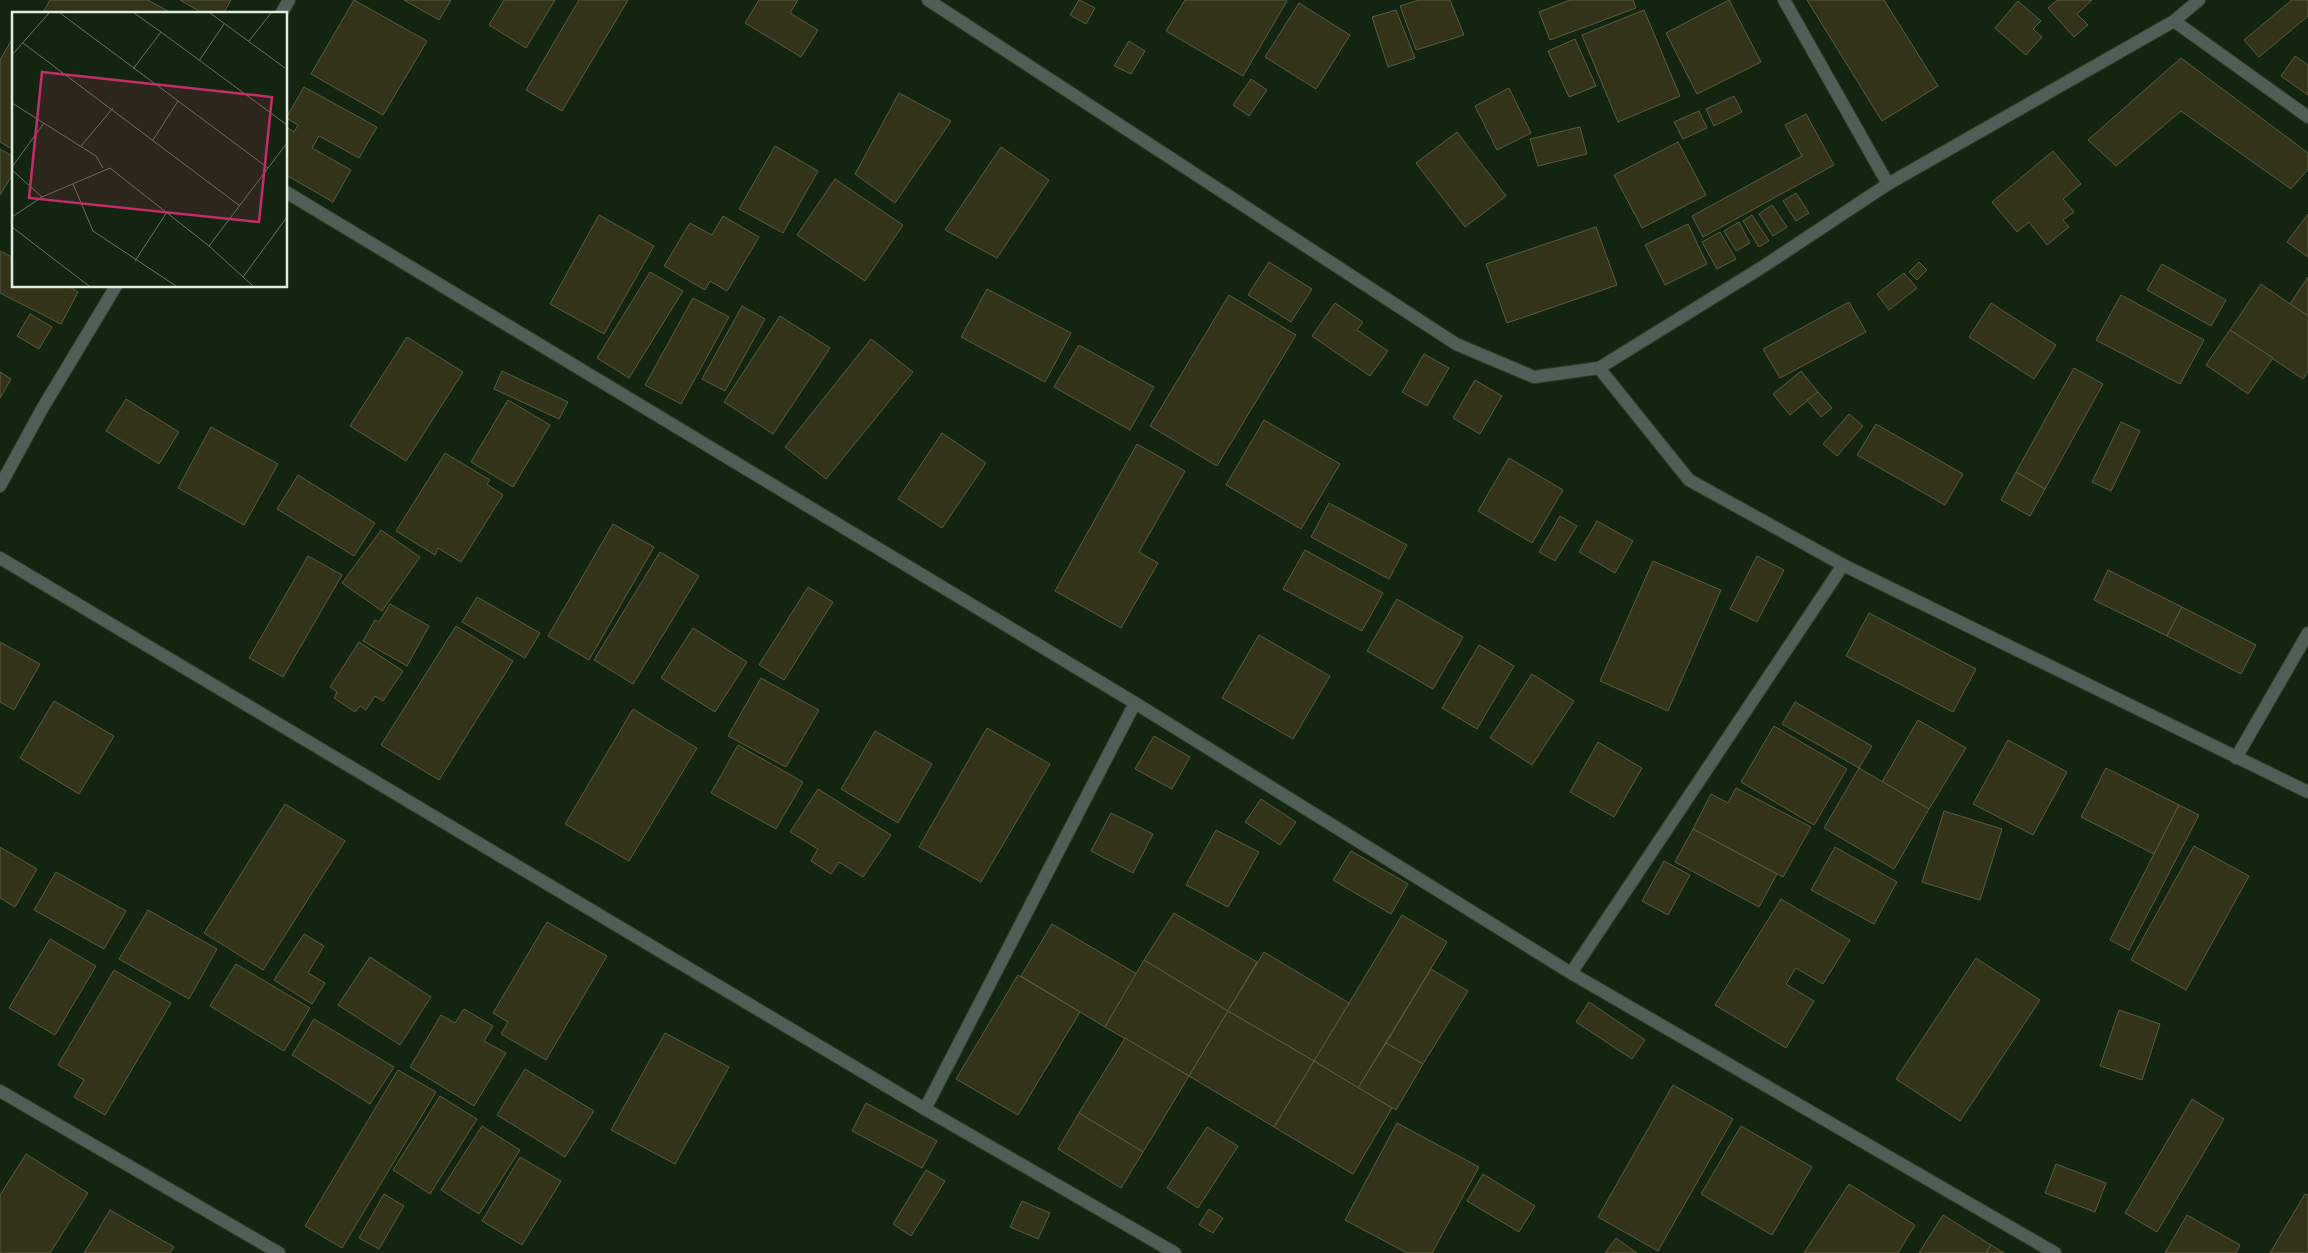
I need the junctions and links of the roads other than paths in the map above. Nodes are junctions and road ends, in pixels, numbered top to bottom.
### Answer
1 (289, 0) edge
2 (928, 0) edge
3 (1784, 0) edge
4 (2199, 0) edge
5 (282, 12) edge
6 (2174, 21) junction
7 (2308, 117) edge
8 (1888, 184) junction
9 (288, 193) edge
10 (115, 288) edge
11 (1599, 368) junction
12 (0, 486) edge
13 (0, 558) edge
14 (1843, 565) junction
15 (2308, 633) edge
16 (1135, 703) junction
17 (2236, 758) junction
18 (2308, 792) edge
19 (1571, 973) junction
20 (0, 1090) edge
21 (925, 1109) junction
22 (279, 1253) edge
23 (1175, 1253) edge
24 (2055, 1253) edge

1 - 5 street
2 - 11 street
3 - 8 street
4 - 6 street
6 - 7 street
6 - 8 street
8 - 11 street
9 - 16 street
10 - 12 street
11 - 14 street
13 - 21 street
14 - 17 street
14 - 19 street
15 - 17 street
16 - 19 street
16 - 21 street
17 - 18 street
19 - 24 street
20 - 22 street
21 - 23 street

